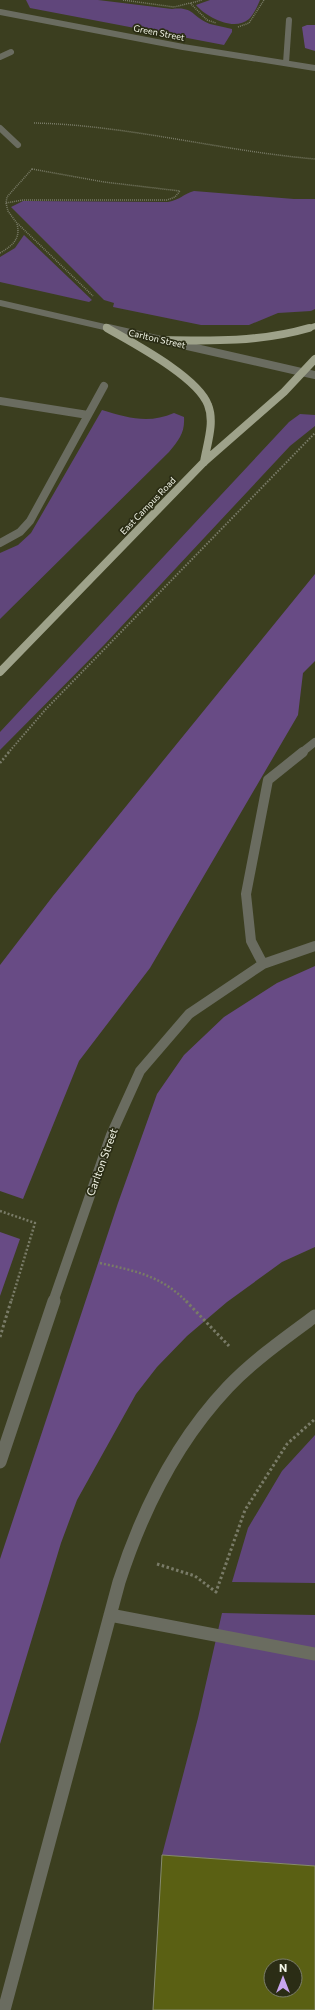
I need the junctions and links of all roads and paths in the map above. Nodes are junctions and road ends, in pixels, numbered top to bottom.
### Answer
1 (123, 0) edge
2 (202, 0) edge
3 (264, 0) edge
4 (190, 3) junction
5 (0, 12) edge
6 (289, 20) dead end
7 (221, 25) dead end
8 (237, 27) dead end
9 (10, 52) dead end
10 (0, 57) edge
11 (286, 63) junction
12 (315, 68) edge
13 (0, 128) edge
14 (18, 145) dead end
15 (315, 159) edge
16 (6, 203) junction
17 (16, 222) junction
18 (0, 253) edge
19 (95, 298) dead end
20 (0, 303) edge
21 (315, 326) edge
22 (106, 327) junction
23 (162, 340) junction
24 (315, 360) edge
25 (303, 372) junction
26 (315, 375) edge
27 (104, 386) dead end
28 (0, 400) edge
29 (88, 415) junction
30 (315, 433) edge
31 (204, 462) junction
32 (0, 543) edge
33 (0, 672) edge
34 (315, 742) edge
35 (0, 763) edge
36 (315, 946) edge
37 (263, 964) junction
38 (0, 1211) edge
39 (100, 1263) dead end
40 (315, 1316) edge
41 (0, 1337) edge
42 (249, 1367) junction
43 (315, 1419) edge
44 (0, 1462) edge
45 (128, 1555) junction
46 (110, 1615) junction
47 (315, 1654) edge
48 (4, 2010) edge

1 - 4 path
2 - 4 path
3 - 8 path
4 - 7 path
5 - 11 street, Green Street
6 - 11 street
9 - 10 street
11 - 12 street, Green Street
13 - 14 street
13 - 15 path
16 - 16 path
16 - 17 path
17 - 18 path
17 - 19 path
20 - 22 street, Carlton Street
21 - 23 main road
22 - 23 street, Carlton Street
22 - 31 main road
23 - 25 street, Carlton Street
24 - 25 main road, East Campus Road
25 - 26 street, Carlton Street
25 - 31 main road, East Campus Road
27 - 29 street
28 - 29 street
29 - 32 street
30 - 35 path
31 - 33 main road, East Campus Road
34 - 37 street
36 - 37 street, Carlton Street
37 - 44 street, Carlton Street
38 - 41 path
39 - 42 path
40 - 42 street
42 - 45 street
43 - 45 path
45 - 46 street
46 - 47 street
46 - 48 street

